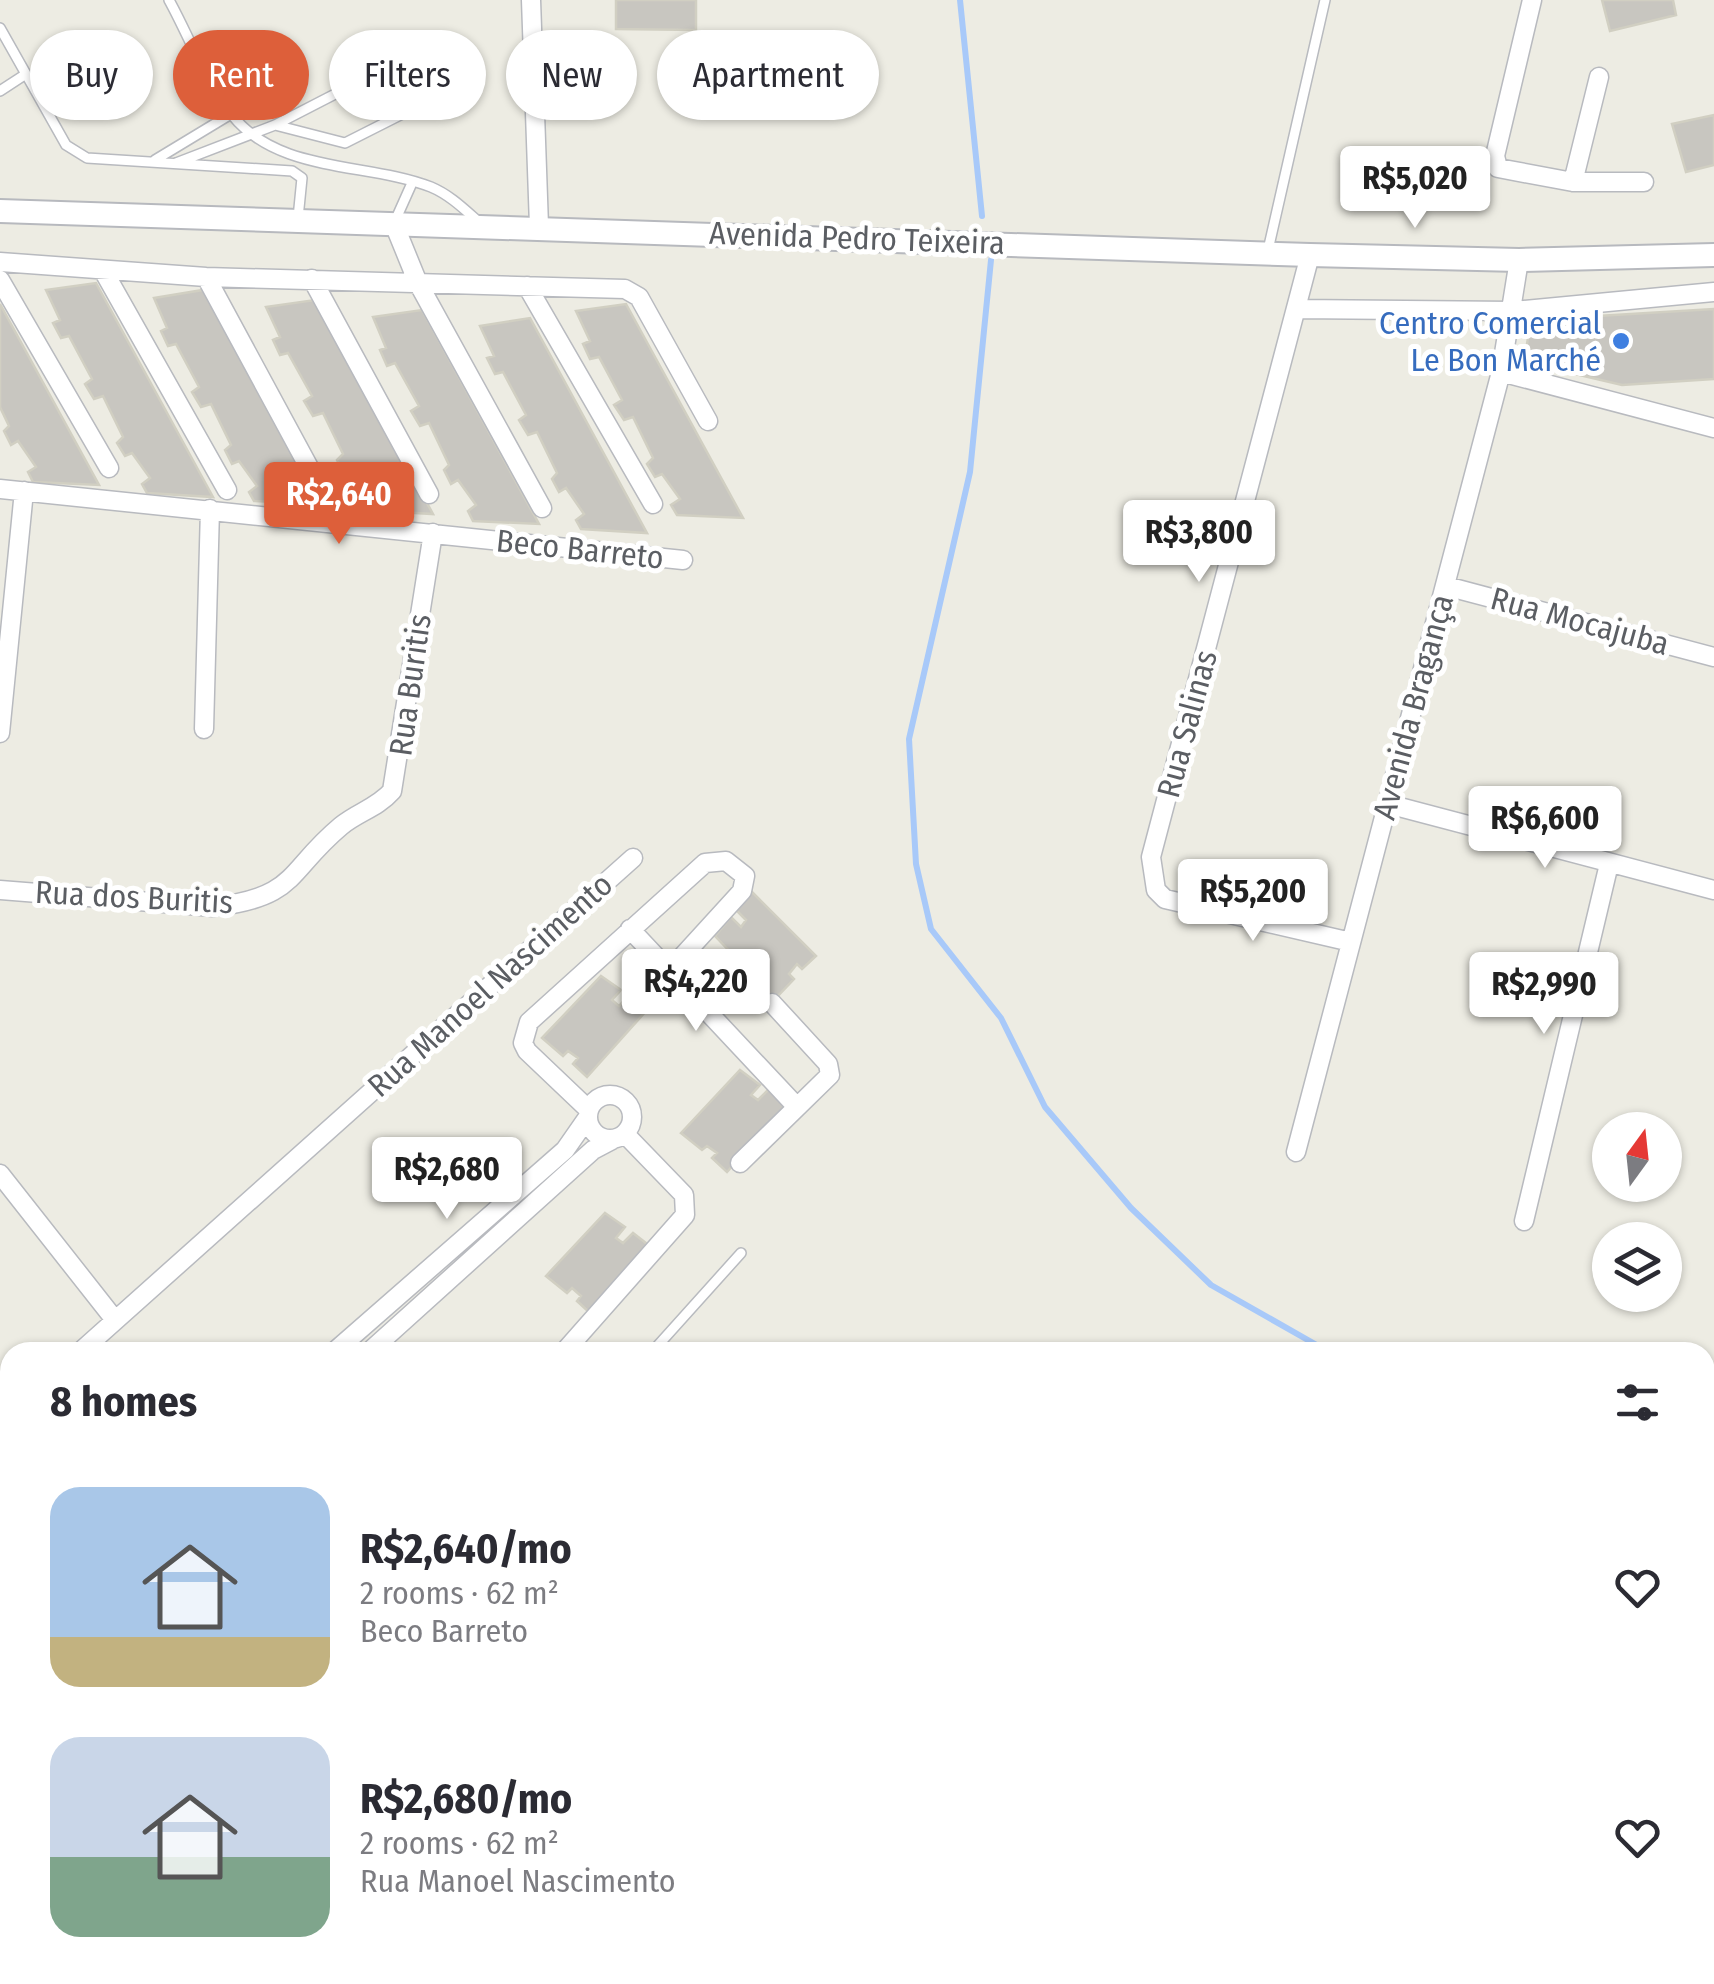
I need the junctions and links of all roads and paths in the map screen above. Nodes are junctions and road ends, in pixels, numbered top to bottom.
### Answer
1 (169, 0) edge
2 (532, 0) edge
3 (1326, 0) edge
4 (1532, 0) edge
5 (0, 28) edge
6 (185, 30) edge
7 (26, 74) junction
8 (1599, 77) dead end
9 (0, 91) edge
10 (221, 120) edge
11 (238, 120) edge
12 (275, 126) junction
13 (251, 132) junction
14 (153, 162) junction
15 (176, 163) junction
16 (412, 182) junction
17 (1573, 182) junction
18 (1644, 182) dead end
19 (0, 211) edge
20 (298, 221) junction
21 (394, 224) junction
22 (482, 226) junction
23 (539, 226) junction
24 (1268, 253) junction
25 (1310, 254) junction
26 (1714, 255) edge
27 (1519, 260) junction
28 (0, 262) edge
29 (104, 272) junction
30 (206, 277) junction
31 (312, 279) junction
32 (0, 280) edge
33 (418, 283) junction
34 (527, 286) junction
35 (1714, 292) edge
36 (1297, 310) junction
37 (1513, 311) junction
38 (1501, 372) junction
39 (708, 421) dead end
40 (1714, 428) edge
41 (110, 468) dead end
42 (318, 484) dead end
43 (0, 489) edge
44 (227, 490) dead end
45 (24, 491) junction
46 (429, 494) dead end
47 (653, 504) dead end
48 (542, 508) dead end
49 (210, 509) junction
50 (432, 533) junction
51 (683, 560) dead end
52 (1446, 586) junction
53 (1714, 657) edge
54 (204, 729) dead end
55 (0, 733) edge
56 (396, 777) joint
57 (1388, 804) junction
58 (633, 858) dead end
59 (1609, 864) junction
60 (0, 890) edge
61 (1714, 890) edge
62 (630, 929) junction
63 (1351, 942) junction
64 (669, 971) junction
65 (772, 1003) dead end
66 (796, 1106) junction
67 (588, 1113) junction
68 (619, 1137) junction
69 (1296, 1152) dead end
70 (740, 1163) dead end
71 (0, 1174) edge
72 (1524, 1221) dead end
73 (741, 1253) dead end
74 (115, 1320) junction
75 (91, 1342) edge
76 (345, 1342) edge
77 (380, 1342) edge
78 (573, 1342) edge
79 (661, 1342) edge

1 - 6 lane
2 - 23 street
3 - 24 lane
4 - 17 street
5 - 7 lane
7 - 9 lane
7 - 14 lane
8 - 17 street
10 - 14 lane
11 - 13 lane
12 - 12 lane
12 - 13 lane
13 - 15 lane
13 - 16 lane
14 - 15 lane
15 - 20 lane
16 - 21 lane
16 - 22 lane
17 - 18 street
19 - 20 street, Avenida Pedro Teixeira
20 - 21 street, Avenida Pedro Teixeira
21 - 22 street, Avenida Pedro Teixeira
21 - 33 street
22 - 23 street, Avenida Pedro Teixeira
23 - 24 street, Avenida Pedro Teixeira
24 - 25 street, Avenida Pedro Teixeira
25 - 27 street, Avenida Pedro Teixeira
25 - 36 street, Rua Salinas
26 - 27 street, Avenida Pedro Teixeira
27 - 37 street, Avenida Bragança
28 - 29 street
29 - 30 street
29 - 44 street
30 - 31 street
30 - 42 street
31 - 33 street
31 - 46 street
32 - 41 street
33 - 34 street
33 - 48 street
34 - 39 street
34 - 47 street
35 - 37 street
36 - 37 street
36 - 63 street, Rua Salinas
37 - 38 street, Avenida Bragança
38 - 40 street
38 - 52 street, Avenida Bragança
43 - 45 street, Beco Barreto
45 - 49 street, Beco Barreto
45 - 55 street
49 - 50 street, Beco Barreto
49 - 54 street
50 - 51 street, Beco Barreto
50 - 56 street, Rua Buritis
52 - 53 street, Rua Mocajuba
52 - 57 street, Avenida Bragança
56 - 60 street, Rua dos Buritis
57 - 59 street
57 - 63 street, Avenida Bragança
58 - 74 street, Rua Manoel Nascimento
59 - 61 street
59 - 72 street
62 - 64 street
62 - 64 street
62 - 67 street
63 - 69 street, Avenida Bragança
64 - 66 street
65 - 66 street
66 - 70 street
67 - 68 street
67 - 68 street
67 - 76 street
68 - 77 street
68 - 78 street
71 - 74 street
73 - 79 lane
74 - 75 street, Rua Manoel Nascimento

